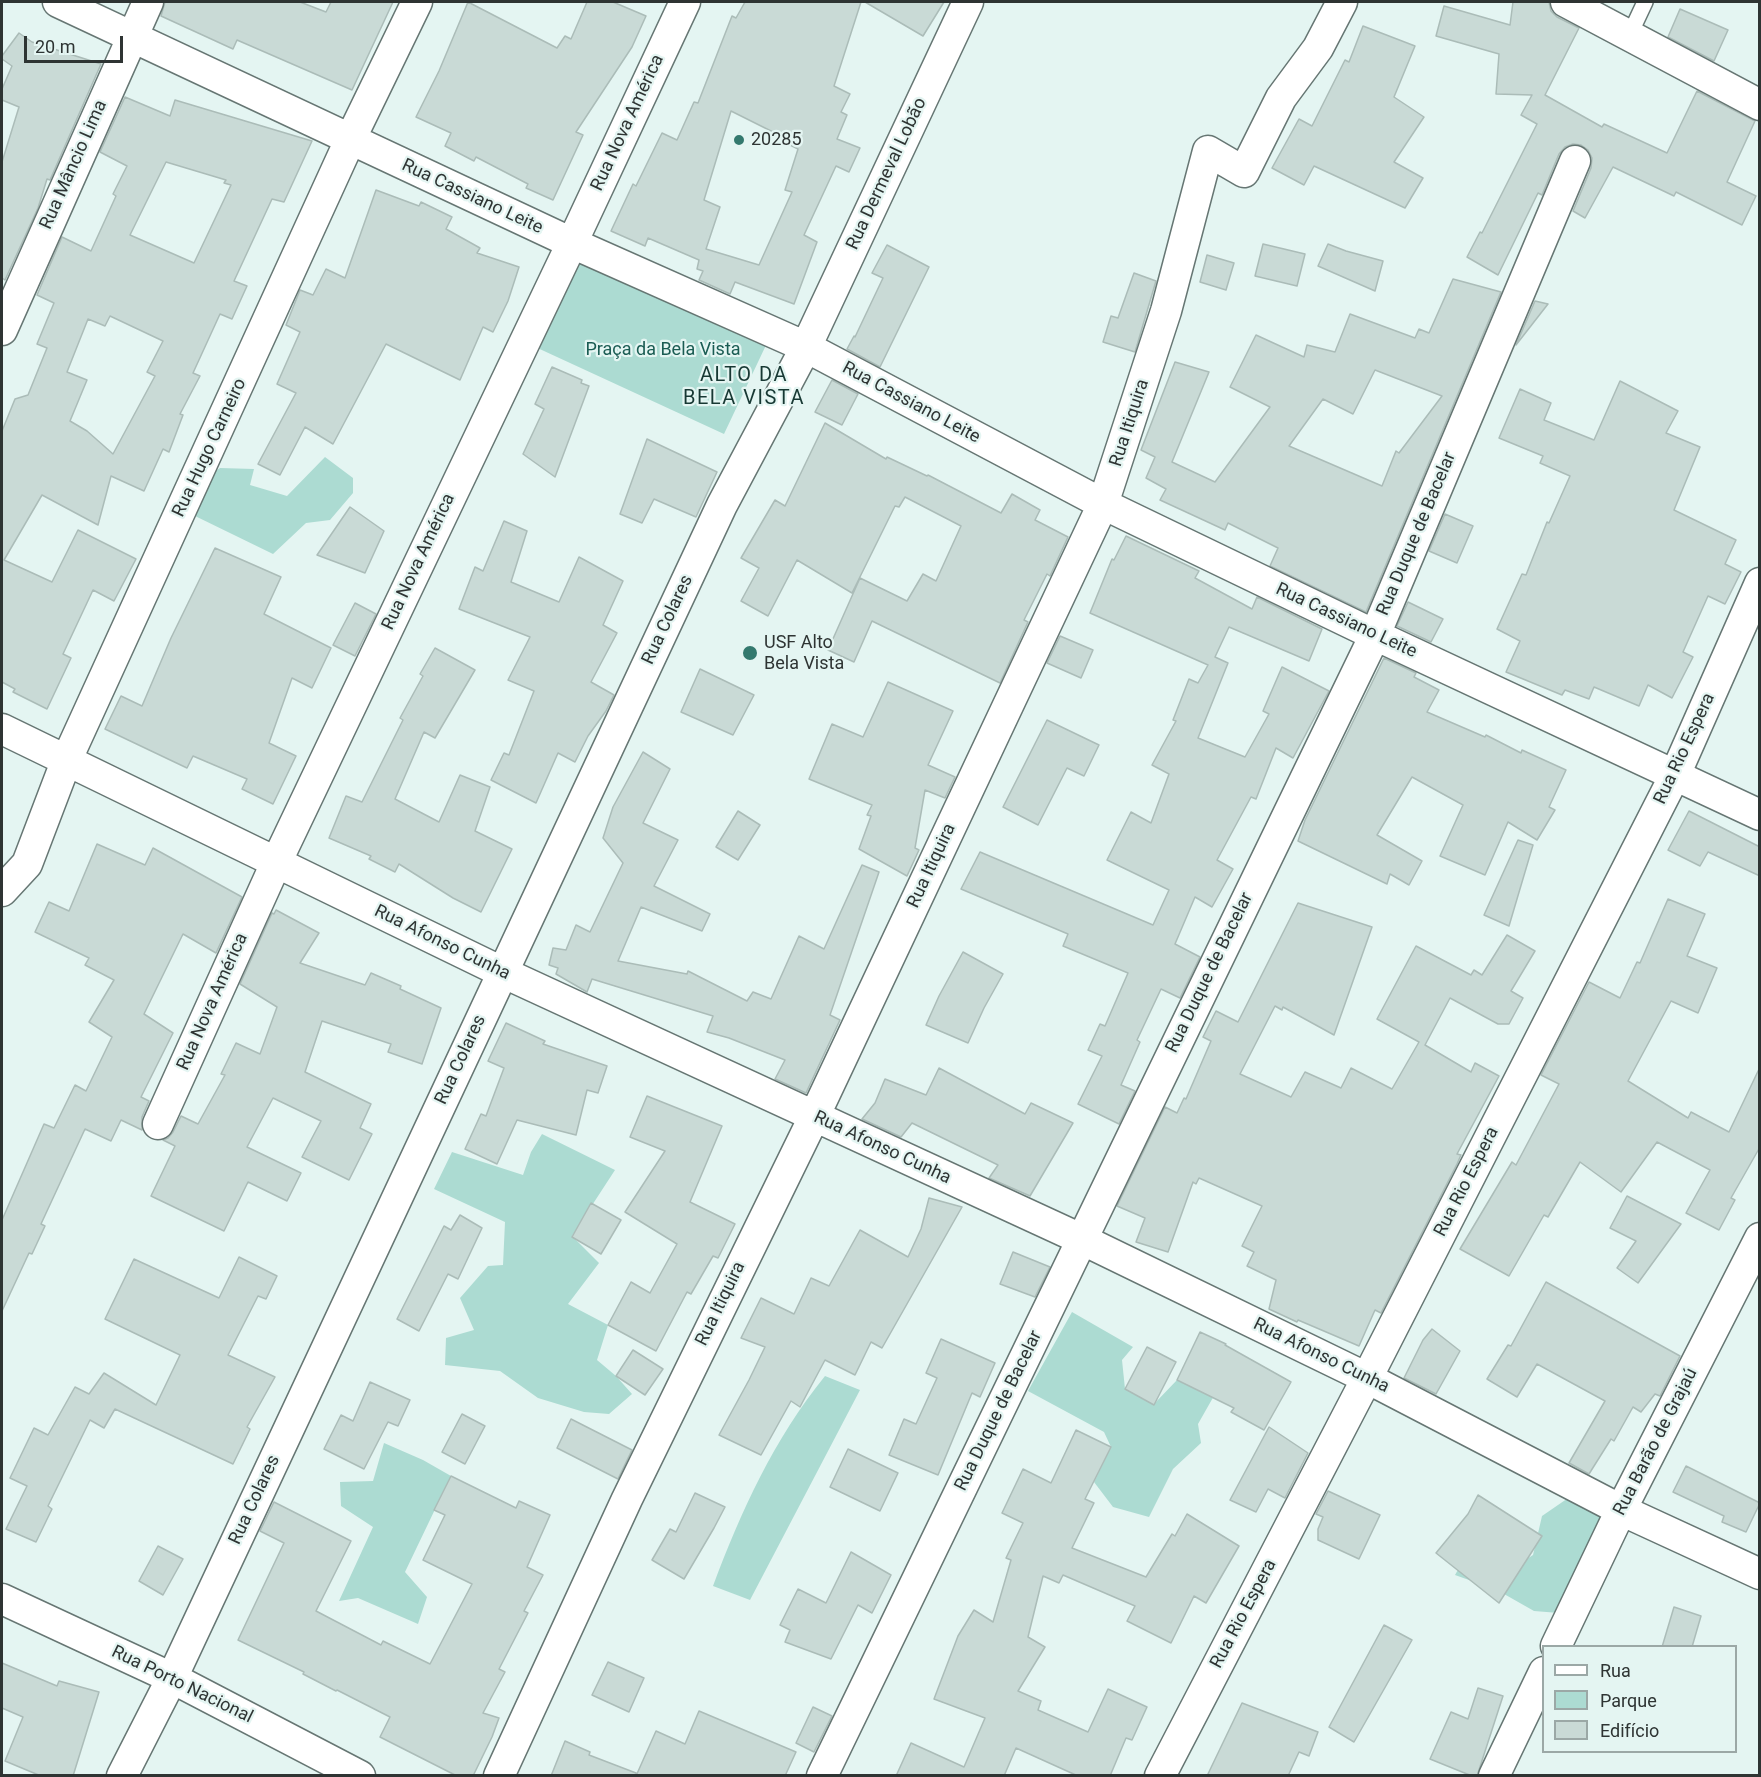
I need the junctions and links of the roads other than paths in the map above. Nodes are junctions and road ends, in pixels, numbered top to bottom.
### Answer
1 (58, 2) edge
2 (148, 2) edge
3 (417, 2) edge
4 (685, 2) edge
5 (968, 2) edge
6 (1342, 2) edge
7 (1566, 2) edge
8 (1645, 2) edge
9 (1630, 34) junction
10 (131, 36) junction
11 (1760, 105) edge
12 (350, 140) junction
13 (1575, 161) dead end
14 (572, 243) junction
15 (2, 330) edge
16 (806, 347) junction
17 (1103, 504) junction
18 (1760, 583) edge
19 (1375, 635) junction
20 (2, 729) edge
21 (68, 759) junction
22 (1675, 775) junction
23 (1760, 816) edge
24 (276, 863) junction
25 (2, 891) edge
26 (502, 972) junction
27 (814, 1117) junction
28 (158, 1124) dead end
29 (1760, 1238) edge
30 (1082, 1239) junction
31 (1366, 1378) junction
32 (1621, 1510) junction
33 (1760, 1575) edge
34 (2, 1599) edge
35 (1557, 1645) edge
36 (1542, 1676) edge
37 (172, 1678) junction
38 (122, 1776) edge
39 (360, 1776) edge
40 (499, 1776) edge
41 (822, 1776) edge
42 (1160, 1776) edge
43 (1494, 1776) edge

1 - 10 street, Rua Cassiano Leite
2 - 10 street, Rua Mâncio Lima
3 - 12 street, Rua Hugo Carneiro
4 - 14 street, Rua Nova América
5 - 16 street, Rua Dermeval Lobão
6 - 17 street, Rua Itiquira
7 - 9 street
8 - 9 lane
9 - 11 street
10 - 12 street, Rua Cassiano Leite
10 - 15 street, Rua Mâncio Lima
12 - 14 street, Rua Cassiano Leite
12 - 21 street, Rua Hugo Carneiro
13 - 19 street, Rua Duque de Bacelar
14 - 16 street, Rua Cassiano Leite
14 - 24 street, Rua Nova América
16 - 17 street, Rua Cassiano Leite
16 - 26 street, Rua Colares
17 - 19 street, Rua Cassiano Leite
17 - 27 street, Rua Itiquira
18 - 22 street, Rua Rio Espera
19 - 22 street, Rua Cassiano Leite
19 - 30 street, Rua Duque de Bacelar
20 - 21 street, Rua Afonso Cunha
21 - 24 street, Rua Afonso Cunha
21 - 25 street, Rua Hugo Carneiro
22 - 23 street, Rua Cassiano Leite
22 - 31 street, Rua Rio Espera
24 - 26 street, Rua Afonso Cunha
24 - 28 street, Rua Nova América
26 - 27 street, Rua Afonso Cunha
26 - 37 street, Rua Colares
27 - 30 street, Rua Afonso Cunha
27 - 40 street, Rua Itiquira
29 - 32 street, Rua Barão de Grajaú
30 - 31 street, Rua Afonso Cunha
30 - 41 street, Rua Duque de Bacelar
31 - 32 street, Rua Afonso Cunha
31 - 42 street, Rua Rio Espera
32 - 33 street, Rua Afonso Cunha
32 - 35 street, Rua Barão de Grajaú
34 - 37 street, Rua Porto Nacional
36 - 43 street
37 - 38 street, Rua Colares
37 - 39 street, Rua Porto Nacional

